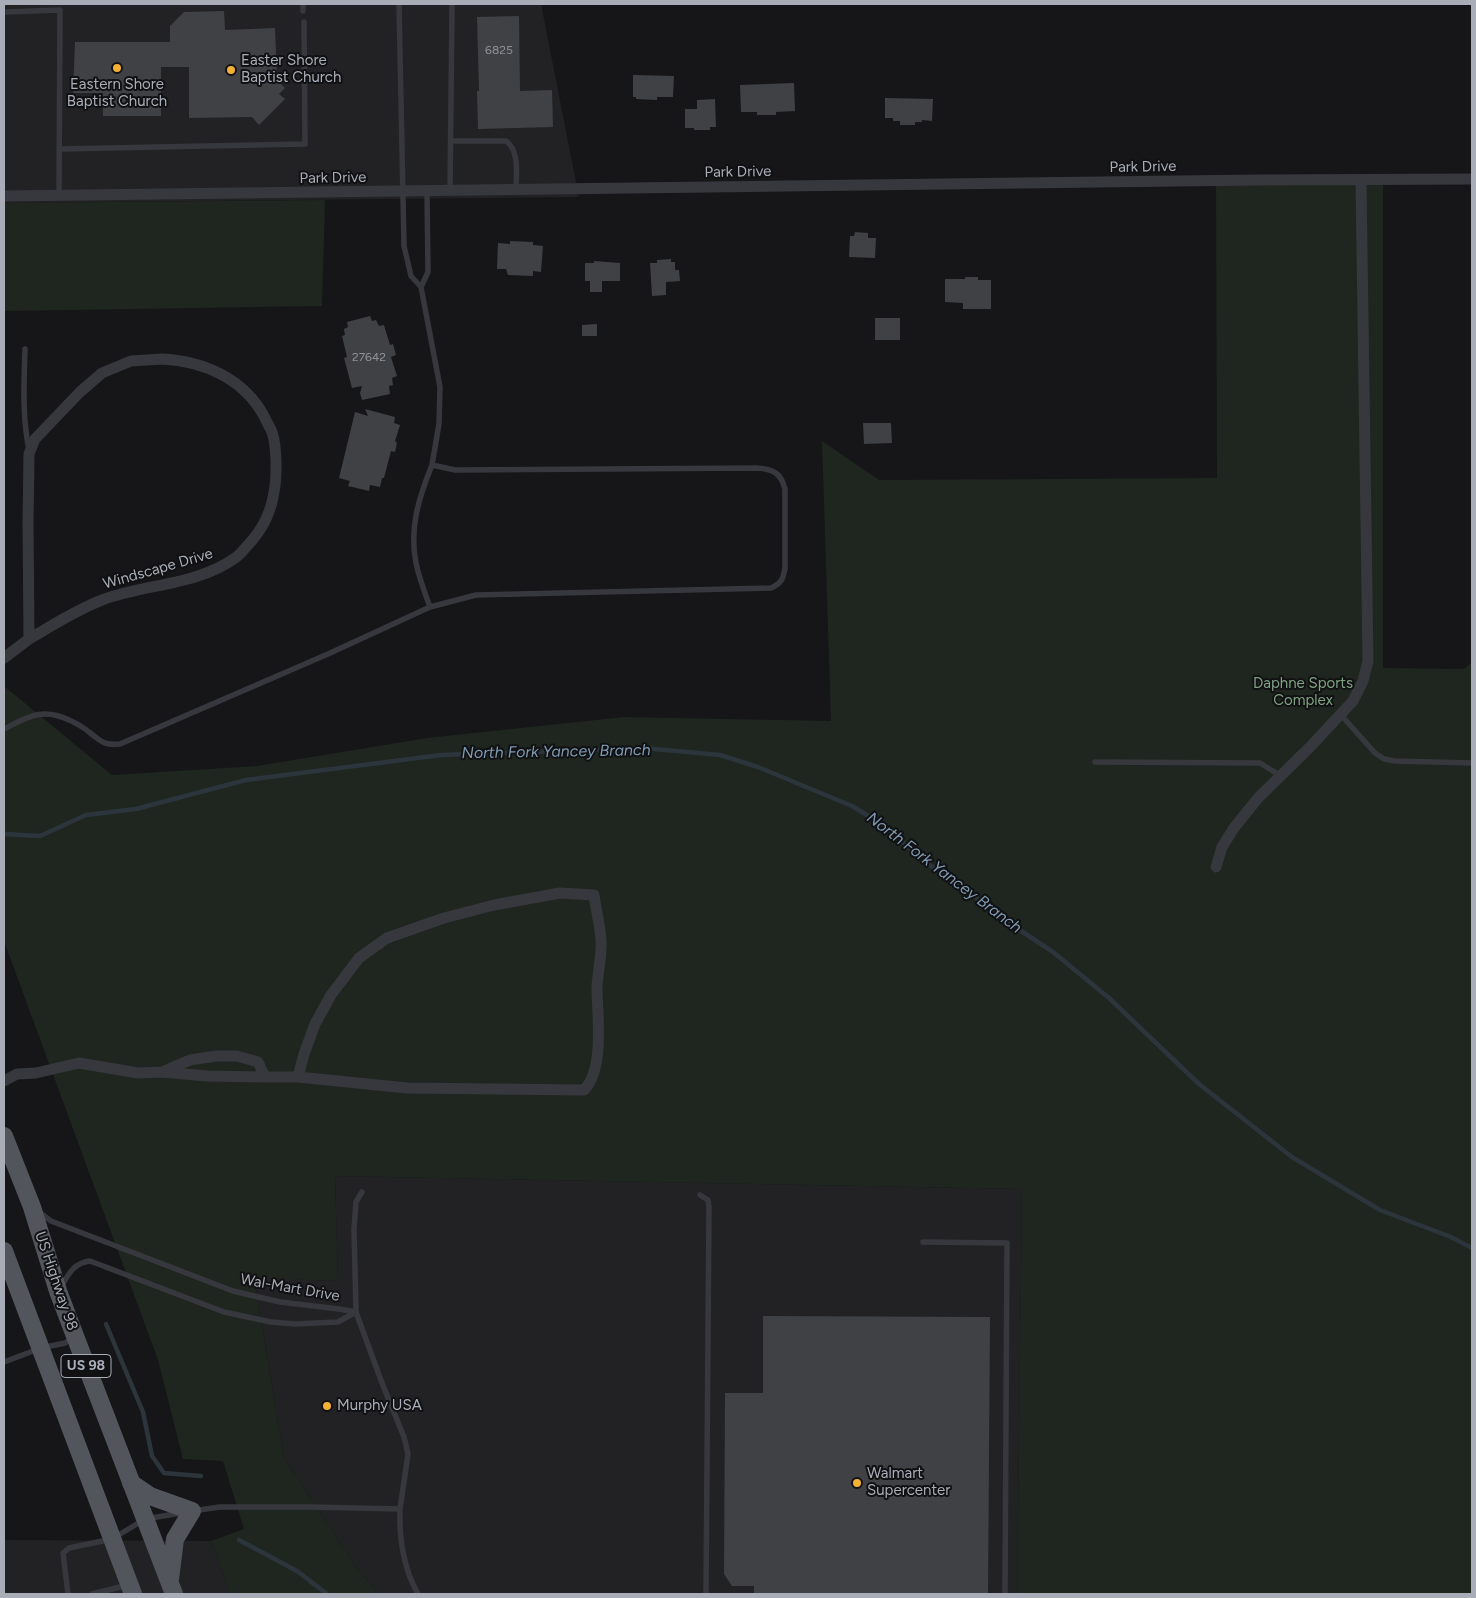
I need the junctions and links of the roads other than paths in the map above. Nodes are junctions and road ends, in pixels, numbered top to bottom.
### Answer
1 (303, 4) edge
2 (400, 4) edge
3 (452, 6) dead end
4 (303, 11) dead end
5 (4, 12) edge
6 (304, 22) dead end
7 (451, 141) junction
8 (60, 149) junction
9 (1472, 179) edge
10 (1361, 181) junction
11 (516, 190) junction
12 (403, 192) junction
13 (427, 192) junction
14 (450, 192) junction
15 (4, 196) edge
16 (59, 196) junction
17 (421, 286) junction
18 (25, 349) dead end
19 (30, 454) junction
20 (432, 465) junction
21 (430, 607) junction
22 (29, 639) junction
23 (4, 658) edge
24 (1341, 715) junction
25 (4, 730) edge
26 (1095, 762) dead end
27 (1472, 764) edge
28 (1281, 776) junction
29 (1216, 867) dead end
30 (162, 1072) junction
31 (265, 1077) junction
32 (298, 1078) junction
33 (4, 1081) edge
34 (4, 1136) edge
35 (362, 1192) dead end
36 (700, 1195) dead end
37 (32, 1207) junction
38 (924, 1242) dead end
39 (4, 1251) edge
40 (58, 1291) junction
41 (356, 1312) junction
42 (74, 1336) junction
43 (41, 1348) junction
44 (4, 1362) edge
45 (131, 1483) junction
46 (400, 1509) junction
47 (192, 1511) junction
48 (145, 1519) junction
49 (112, 1539) junction
50 (172, 1588) edge
51 (131, 1590) edge
52 (68, 1594) edge
53 (92, 1594) edge
54 (418, 1594) edge
55 (706, 1594) edge
56 (1004, 1594) edge

1 - 4 lane
2 - 12 lane
3 - 7 lane
5 - 8 lane
6 - 8 lane
7 - 11 lane
7 - 14 lane
8 - 16 lane
9 - 10 street, Park Drive
10 - 11 street, Park Drive
10 - 24 street
11 - 14 street, Park Drive
12 - 13 street, Park Drive
12 - 16 street, Park Drive
12 - 17 lane
13 - 14 street, Park Drive
13 - 17 lane
15 - 16 street, Park Drive
17 - 20 lane
18 - 19 lane
19 - 22 street, Windscape Drive
19 - 22 street, Windscape Drive
20 - 21 lane
20 - 21 lane
21 - 25 lane
22 - 23 street, Windscape Drive
24 - 27 lane
24 - 28 street
26 - 28 lane
28 - 29 street
30 - 31 street
30 - 31 street
30 - 33 street
31 - 32 street
32 - 32 street
34 - 37 main road, US Highway 98 / US 98
35 - 41 lane
36 - 55 lane
37 - 40 main road, US Highway 98 / US 98
37 - 41 lane, Wal-Mart Drive
38 - 56 lane
39 - 43 main road, US 98
40 - 41 lane, Wal-Mart Drive
40 - 42 main road, US Highway 98 / US 98
41 - 46 lane
42 - 43 lane
42 - 45 main road, US Highway 98 / US 98
43 - 44 lane
43 - 49 main road, US 98
45 - 47 main road
45 - 48 main road, US Highway 98 / US 98
46 - 47 lane
46 - 54 lane
47 - 48 lane
47 - 50 main road
48 - 49 lane
48 - 50 main road, US Highway 98 / US 98
49 - 51 main road, US 98
49 - 52 lane
51 - 53 lane

